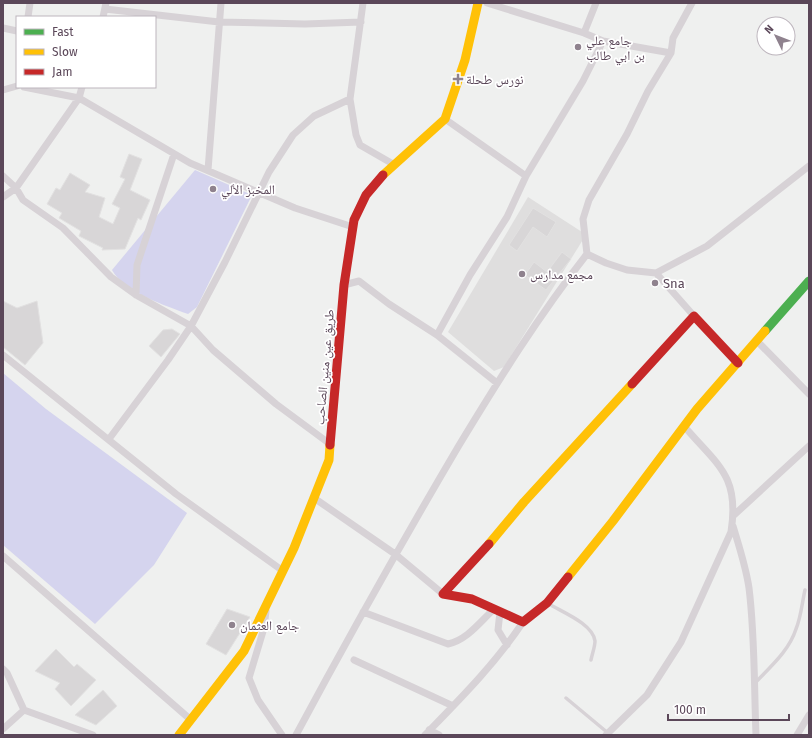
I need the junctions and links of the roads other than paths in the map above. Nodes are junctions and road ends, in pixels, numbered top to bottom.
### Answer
1 (30, 3) edge
2 (221, 3) edge
3 (363, 3) edge
4 (478, 3) edge
5 (487, 3) edge
6 (596, 3) edge
7 (692, 3) edge
8 (106, 6) edge
9 (28, 16) edge
10 (103, 16) edge
11 (219, 22) junction
12 (361, 22) junction
13 (3, 28) edge
14 (16, 31) edge
15 (584, 33) junction
16 (603, 41) junction
17 (671, 53) junction
18 (16, 86) edge
19 (29, 88) edge
20 (82, 88) edge
21 (3, 90) edge
22 (79, 98) junction
23 (350, 99) junction
24 (445, 119) junction
25 (174, 154) junction
26 (393, 164) junction
27 (809, 166) edge
28 (208, 170) junction
29 (3, 176) edge
30 (526, 176) junction
31 (16, 188) junction
32 (259, 192) junction
33 (3, 197) edge
34 (353, 227) junction
35 (587, 254) junction
36 (656, 273) junction
37 (809, 281) edge
38 (344, 285) junction
39 (136, 294) junction
40 (694, 316) junction
41 (191, 326) junction
42 (437, 335) junction
43 (757, 341) junction
44 (3, 355) edge
45 (738, 363) junction
46 (497, 383) junction
47 (809, 394) edge
48 (684, 426) junction
49 (109, 439) junction
50 (330, 444) junction
51 (809, 446) edge
52 (314, 498) junction
53 (733, 516) junction
54 (732, 524) junction
55 (396, 554) junction
56 (4, 560) edge
57 (283, 571) junction
58 (805, 590) dead end
59 (443, 594) junction
60 (547, 603) junction
61 (268, 604) junction
62 (497, 610) junction
63 (363, 612) junction
64 (523, 622) junction
65 (507, 645) junction
66 (354, 660) dead end
67 (591, 660) dead end
68 (3, 669) edge
69 (754, 684) junction
70 (566, 698) dead end
71 (453, 706) junction
72 (24, 710) junction
73 (809, 715) edge
74 (190, 720) junction
75 (3, 730) edge
76 (427, 733) edge
77 (607, 734) edge
78 (93, 735) edge
79 (179, 735) edge
80 (282, 735) edge
81 (296, 735) edge
82 (439, 735) edge
83 (756, 735) edge
84 (797, 735) edge

1 - 9 street
2 - 11 street
3 - 12 street
4 - 24 street
5 - 15 street
6 - 15 street
7 - 17 street
8 - 10 street
8 - 11 street
11 - 12 street
11 - 28 street
12 - 23 street
13 - 14 street
15 - 16 street
16 - 17 street
16 - 30 street
17 - 35 street
18 - 21 street
19 - 22 street
20 - 22 street
22 - 25 street
22 - 31 street
23 - 26 street
23 - 32 street
24 - 26 street, طريق عين منين الصاحب
24 - 30 street
25 - 28 street
25 - 39 street
26 - 34 street, طريق عين منين الصاحب
27 - 36 street
28 - 32 street
29 - 31 street
30 - 42 street
31 - 33 street
31 - 39 street
32 - 34 street
32 - 41 street
34 - 38 street, طريق عين منين الصاحب
35 - 36 street
35 - 46 street
36 - 40 street
37 - 43 street
38 - 42 street
38 - 50 street, طريق عين منين الصاحب
39 - 41 street
40 - 45 street
40 - 59 street
41 - 49 street
41 - 50 street
42 - 46 street
43 - 45 street
43 - 47 street
44 - 49 street
45 - 48 street
46 - 55 street
48 - 53 street
48 - 60 street
49 - 57 street
50 - 52 street, طريق عين منين الصاحب
51 - 53 street
52 - 55 street
52 - 57 street, طريق عين منين الصاحب
53 - 54 street
54 - 69 street
54 - 77 street
55 - 59 street
55 - 63 street
56 - 74 street
57 - 61 street, طريق عين منين الصاحب
58 - 69 lane
59 - 62 street
60 - 64 street
60 - 67 lane
61 - 74 street, طريق عين منين الصاحب
61 - 80 street
62 - 63 street
62 - 64 street
62 - 65 street
63 - 81 street
64 - 65 street
65 - 71 street
66 - 71 street
68 - 72 street
69 - 83 street
70 - 77 lane
71 - 76 street
72 - 75 street
72 - 78 street
73 - 84 street
74 - 79 street, طريق عين منين الصاحب
76 - 82 street

